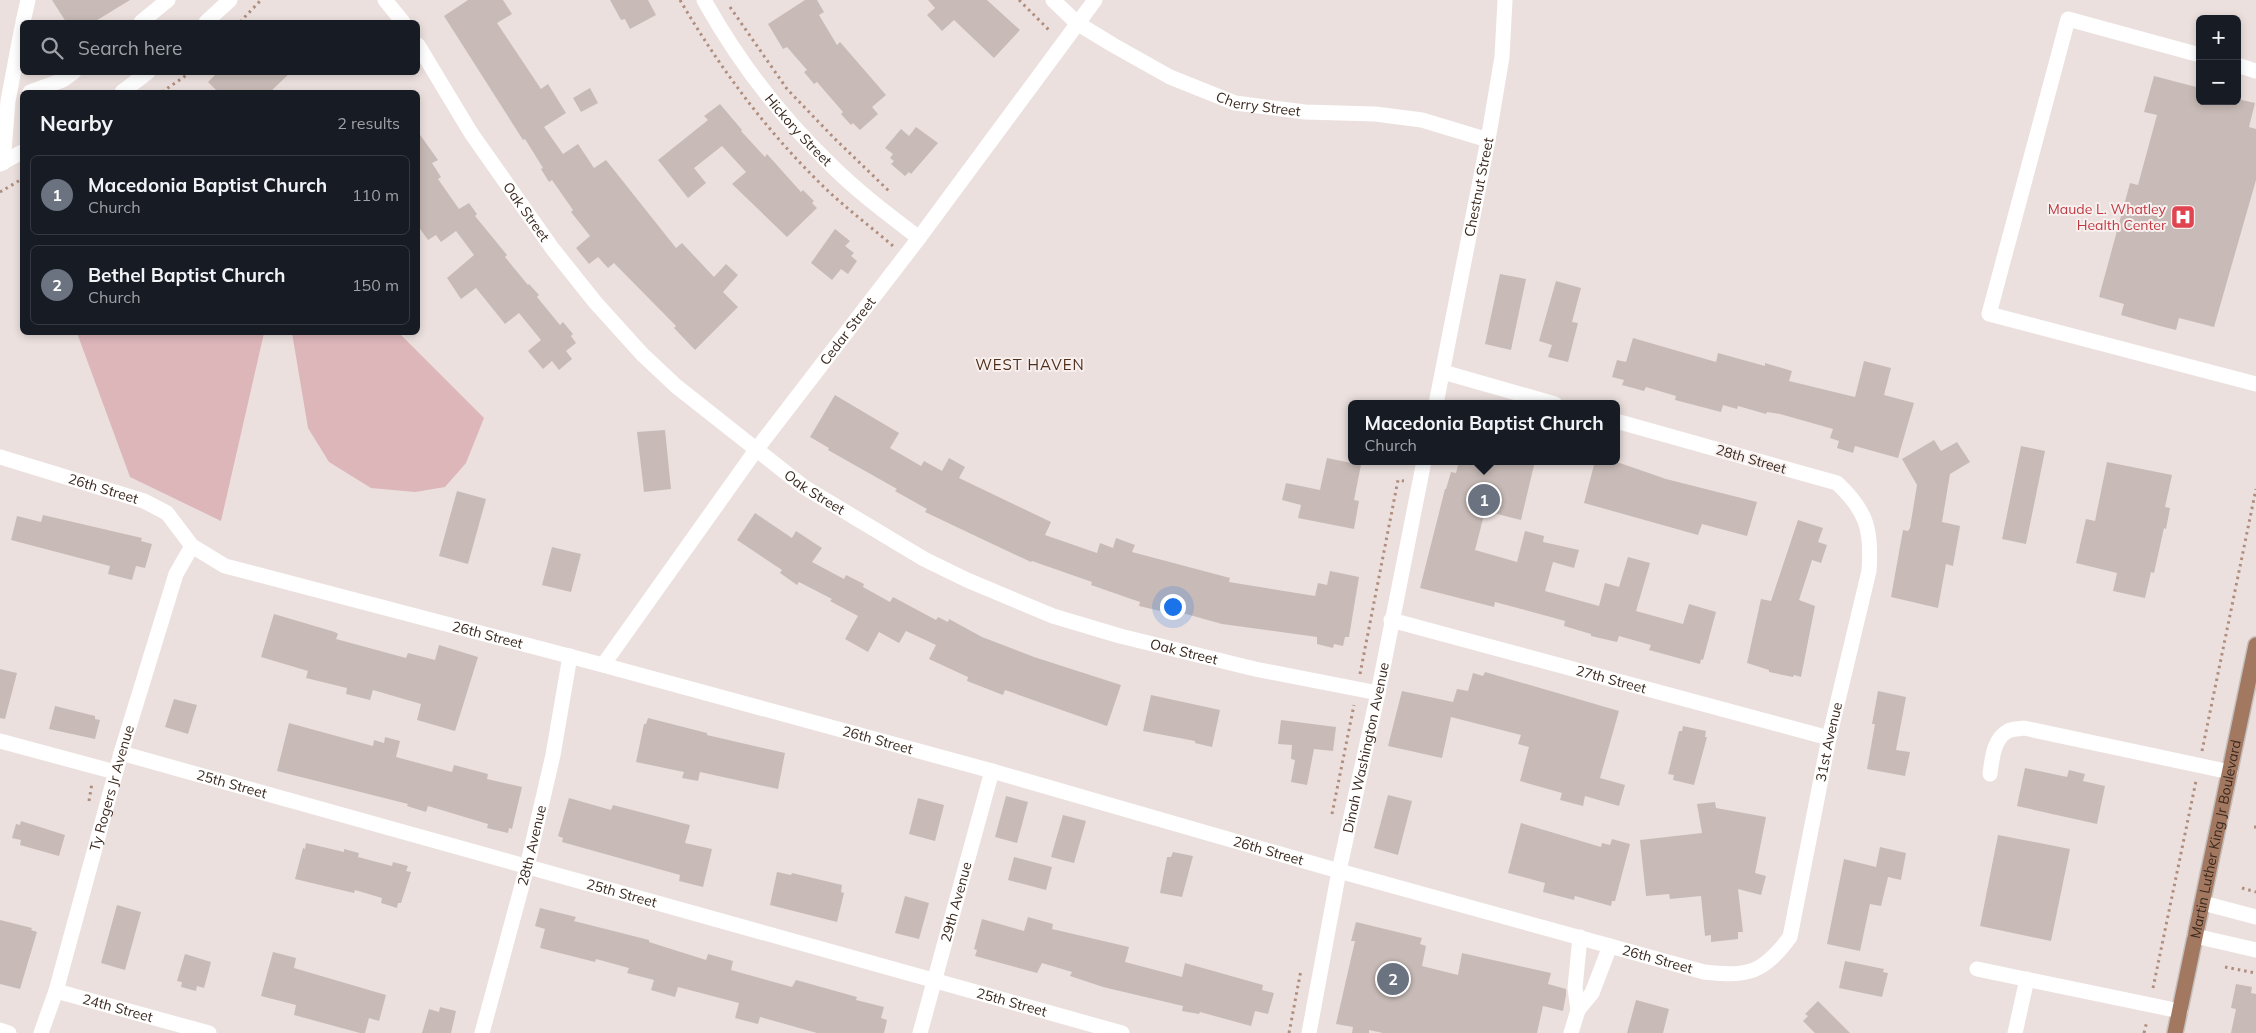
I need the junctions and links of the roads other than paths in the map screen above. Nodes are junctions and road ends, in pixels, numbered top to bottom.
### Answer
1 (28, 0) edge
2 (168, 0) edge
3 (230, 0) edge
4 (385, 0) edge
5 (704, 0) edge
6 (1052, 0) edge
7 (1096, 0) edge
8 (1505, 0) edge
9 (23, 20) edge
10 (144, 20) edge
11 (208, 20) edge
12 (401, 20) edge
13 (1077, 22) junction
14 (20, 47) edge
15 (420, 48) edge
16 (2196, 54) edge
17 (2241, 66) edge
18 (2256, 71) edge
19 (70, 75) edge
20 (144, 75) edge
21 (36, 90) edge
22 (125, 90) edge
23 (15, 98) edge
24 (1488, 140) junction
25 (20, 153) edge
26 (1, 163) edge
27 (919, 238) junction
28 (1443, 372) junction
29 (2256, 384) edge
30 (1437, 400) edge
31 (1541, 400) edge
32 (1620, 422) edge
33 (756, 450) junction
34 (0, 457) edge
35 (1423, 465) edge
36 (1866, 523) joint
37 (192, 546) junction
38 (1391, 620) junction
39 (2256, 646) edge
40 (570, 656) junction
41 (602, 665) junction
42 (1378, 693) junction
43 (1829, 738) junction
44 (0, 741) edge
45 (121, 752) junction
46 (992, 771) junction
47 (116, 772) junction
48 (2230, 772) junction
49 (1990, 774) dead end
50 (527, 867) junction
51 (1339, 871) junction
52 (2203, 903) junction
53 (2256, 917) edge
54 (2196, 936) junction
55 (1580, 937) junction
56 (1610, 946) junction
57 (2256, 950) edge
58 (1775, 957) joint
59 (1977, 969) dead end
60 (934, 980) junction
61 (2027, 980) junction
62 (56, 991) junction
63 (1578, 1010) junction
64 (2180, 1011) junction
65 (0, 1030) edge
66 (9, 1033) edge
67 (41, 1033) edge
68 (209, 1033) edge
69 (482, 1033) edge
70 (920, 1033) edge
71 (1122, 1033) edge
72 (1309, 1033) edge
73 (1571, 1033) edge
74 (2015, 1033) edge
75 (2175, 1033) edge

1 - 9 street
2 - 10 street
3 - 11 street
4 - 12 street
5 - 27 street, Hickory Street
6 - 13 street, Cherry Street
7 - 13 street, Cedar Street
8 - 24 street, Chestnut Street
13 - 24 street, Cherry Street
13 - 27 street, Cedar Street
14 - 23 street
15 - 33 street, Oak Street
16 - 29 street
17 - 18 street
19 - 21 street
20 - 22 street
23 - 26 street
24 - 28 street, Chestnut Street
25 - 26 street
27 - 33 street, Cedar Street
28 - 30 street
28 - 31 street
32 - 36 street, 28th Street
33 - 41 street, Cedar Street
33 - 42 street, Oak Street
34 - 37 street, 26th Street
35 - 38 street, Dinah Washington Avenue
36 - 43 street, 31st Avenue
37 - 40 street, 26th Street
37 - 45 street, Ty Rogers Jr Avenue
38 - 42 street, Dinah Washington Avenue
38 - 43 street, 27th Street
39 - 48 main road, Martin Luther King Jr Boulevard
40 - 41 street, 26th Street
40 - 50 street, 28th Avenue
41 - 46 street, 26th Street
42 - 51 street, Dinah Washington Avenue
43 - 58 street, 31st Avenue
44 - 47 street
45 - 47 street, Ty Rogers Jr Avenue
45 - 50 street, 25th Street
46 - 51 street, 26th Street
46 - 60 street, 29th Avenue
47 - 62 street, Ty Rogers Jr Avenue
48 - 49 street
48 - 52 main road, Martin Luther King Jr Boulevard
50 - 60 street, 25th Street
50 - 69 street, 28th Avenue
51 - 55 street, 26th Street
51 - 72 street, Dinah Washington Avenue
52 - 53 street
52 - 54 main road, Martin Luther King Jr Boulevard
54 - 57 street
54 - 64 main road, Martin Luther King Jr Boulevard
55 - 56 street, 26th Street
55 - 63 street
56 - 58 street, 26th Street
56 - 63 street
59 - 61 street
60 - 70 street, 29th Avenue
60 - 71 street, 25th Street
61 - 64 street
61 - 74 street
62 - 67 street, Ty Rogers Jr Avenue
62 - 68 street, 24th Street
63 - 73 street
64 - 75 main road, Martin Luther King Jr Boulevard
65 - 66 street

